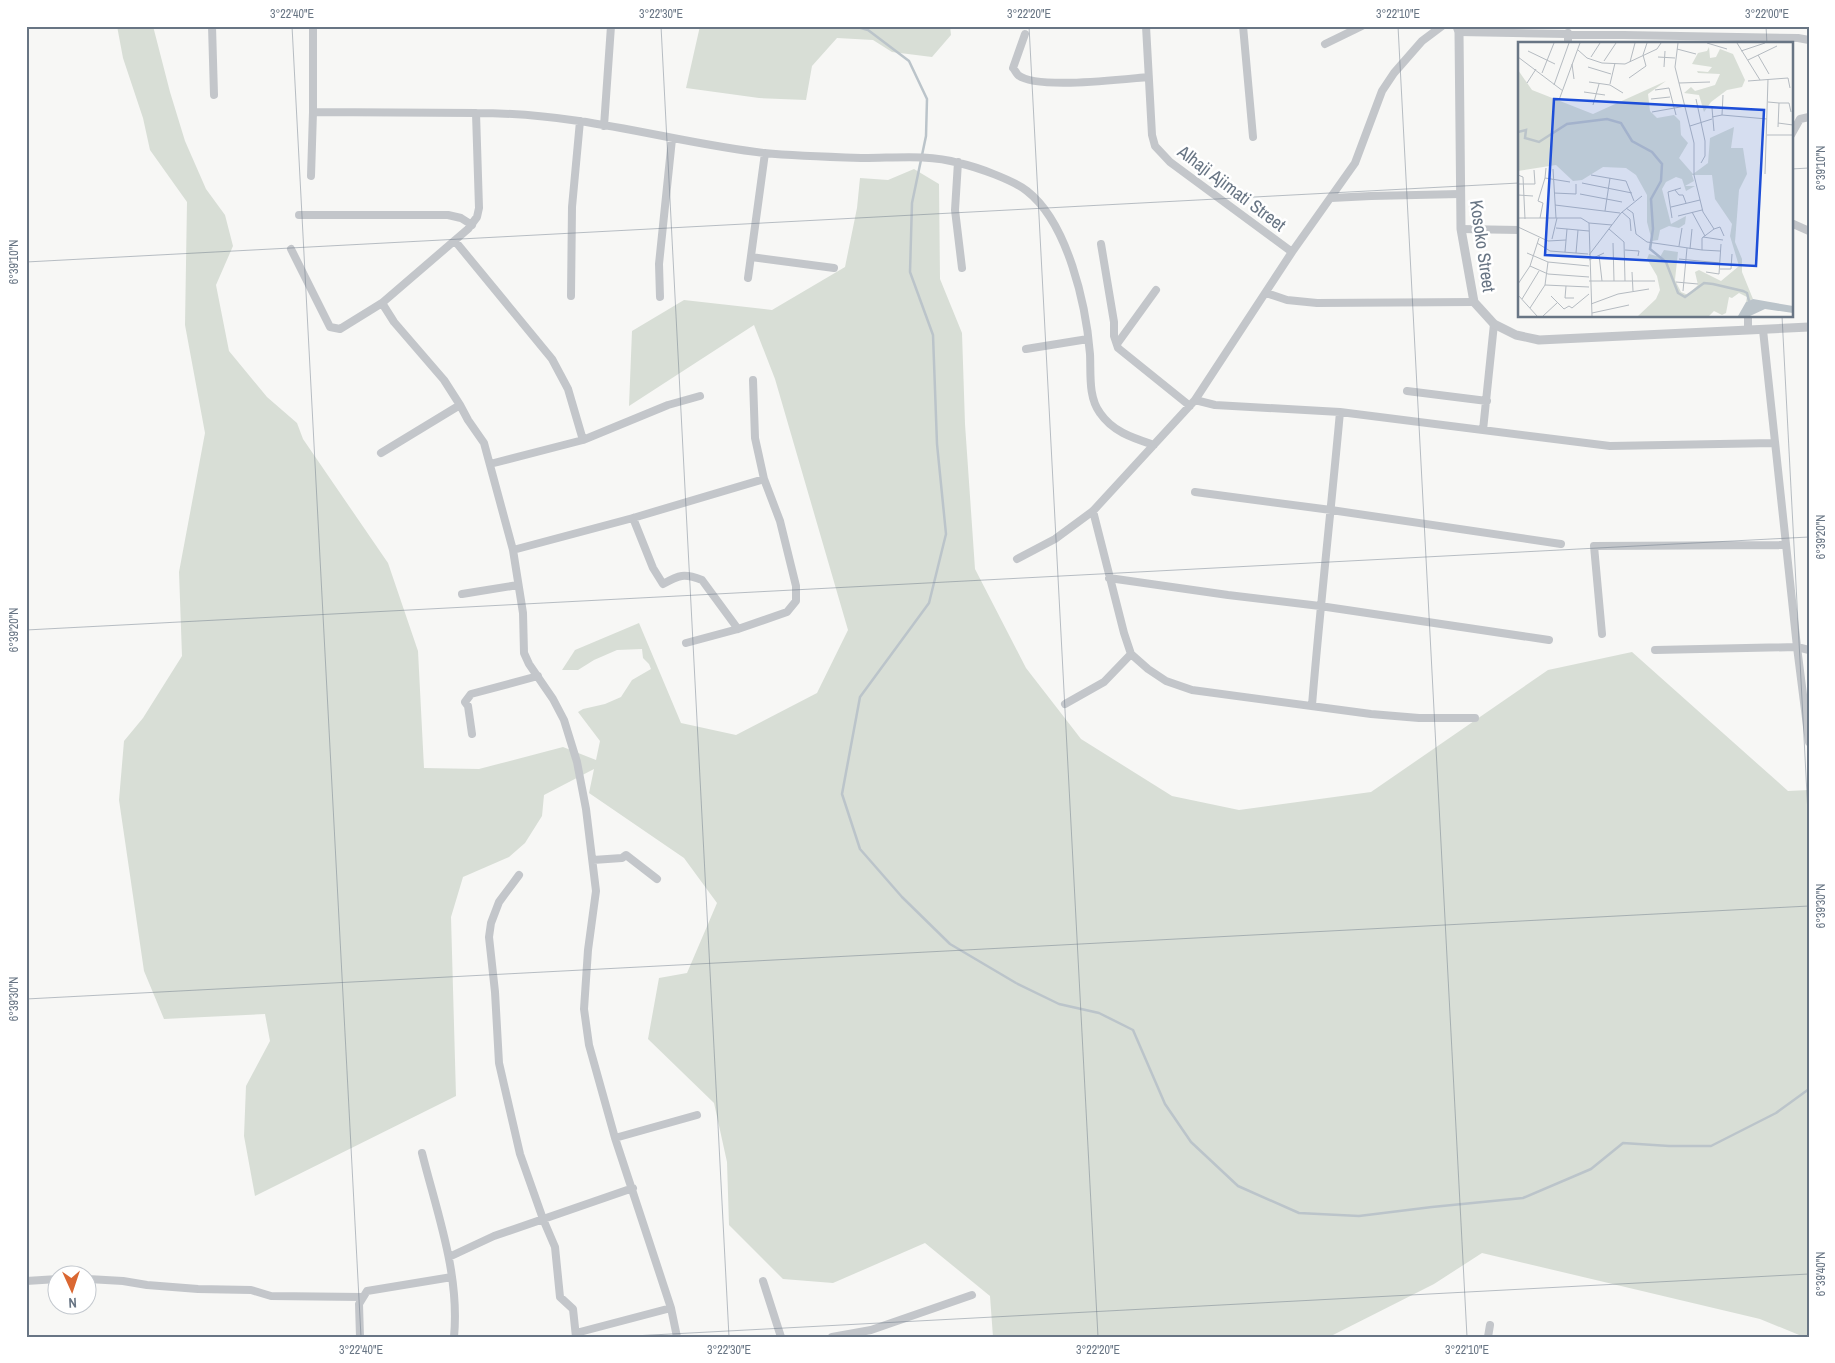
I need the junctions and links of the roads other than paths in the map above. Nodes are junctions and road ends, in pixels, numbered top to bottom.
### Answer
1 (212, 26) edge
2 (313, 26) edge
3 (611, 26) edge
4 (1146, 26) edge
5 (1243, 26) edge
6 (1362, 26) edge
7 (1442, 26) edge
8 (1458, 29) edge
9 (1568, 33) junction
10 (1025, 34) dead end
11 (1668, 40) edge
12 (1809, 40) edge
13 (1568, 42) edge
14 (1325, 44) dead end
15 (1148, 77) junction
16 (214, 95) dead end
17 (313, 112) junction
18 (476, 113) junction
19 (1809, 117) edge
20 (580, 121) junction
21 (604, 126) junction
22 (1792, 134) edge
23 (1253, 137) dead end
24 (672, 139) junction
25 (765, 153) junction
26 (958, 162) junction
27 (311, 176) dead end
28 (1460, 194) junction
29 (1331, 198) junction
30 (299, 215) dead end
31 (1792, 223) edge
32 (472, 225) junction
33 (1461, 229) junction
34 (1518, 230) edge
35 (1809, 231) edge
36 (455, 241) junction
37 (1101, 244) dead end
38 (291, 249) dead end
39 (1292, 252) junction
40 (751, 257) junction
41 (834, 268) dead end
42 (962, 268) dead end
43 (748, 278) dead end
44 (1156, 290) dead end
45 (1266, 293) junction
46 (571, 296) dead end
47 (660, 296) dead end
48 (1474, 302) junction
49 (382, 303) junction
50 (1748, 318) edge
51 (1494, 324) junction
52 (1809, 327) edge
53 (1748, 330) junction
54 (1763, 330) junction
55 (1088, 339) junction
56 (1116, 344) junction
57 (1026, 349) dead end
58 (753, 380) dead end
59 (1407, 391) dead end
60 (700, 396) dead end
61 (1487, 401) junction
62 (1192, 403) junction
63 (460, 404) junction
64 (1340, 412) junction
65 (1483, 430) junction
66 (583, 440) junction
67 (1774, 443) junction
68 (1154, 445) junction
69 (381, 453) dead end
70 (490, 464) junction
71 (764, 479) junction
72 (1194, 492) dead end
73 (1331, 510) junction
74 (1093, 511) junction
75 (633, 518) junction
76 (1561, 544) dead end
77 (1786, 545) junction
78 (513, 550) junction
79 (1017, 559) dead end
80 (1110, 578) junction
81 (518, 585) junction
82 (462, 594) dead end
83 (1320, 606) junction
84 (738, 629) junction
85 (1602, 634) dead end
86 (1549, 640) dead end
87 (686, 643) dead end
88 (1797, 647) junction
89 (1655, 650) dead end
90 (1809, 650) edge
91 (1132, 654) junction
92 (538, 676) junction
93 (1065, 704) dead end
94 (1312, 706) junction
95 (1474, 718) dead end
96 (472, 734) dead end
97 (1809, 742) edge
98 (592, 860) junction
99 (519, 875) dead end
100 (657, 879) dead end
101 (697, 1115) dead end
102 (615, 1138) junction
103 (422, 1154) dead end
104 (632, 1188) junction
105 (543, 1219) junction
106 (449, 1257) junction
107 (452, 1277) junction
108 (48, 1280) edge
109 (98, 1280) edge
110 (26, 1281) edge
111 (762, 1281) dead end
112 (972, 1295) dead end
113 (362, 1297) junction
114 (671, 1308) junction
115 (1490, 1325) dead end
116 (576, 1335) edge
117 (360, 1337) edge
118 (454, 1337) edge
119 (677, 1337) edge
120 (781, 1337) edge
121 (832, 1337) edge
122 (1488, 1337) edge

1 - 16 street
2 - 17 street
3 - 21 street
4 - 15 street, Alhaji Ajimati Street
5 - 23 street
6 - 14 street
7 - 29 street
8 - 9 street
8 - 28 street, Kosoko Street
9 - 11 street
9 - 13 street
10 - 15 street
11 - 12 street
15 - 39 street, Alhaji Ajimati Street
17 - 18 street
17 - 27 street
18 - 20 street
18 - 32 street
19 - 22 street
20 - 21 street
20 - 46 street
21 - 24 street
24 - 25 street
24 - 47 street
25 - 26 street
25 - 40 street
26 - 42 street
26 - 55 street
28 - 29 street
28 - 33 street, Kosoko Street
29 - 39 street
30 - 32 street
31 - 35 street
32 - 36 street
33 - 34 street
33 - 48 street, Kosoko Street
36 - 49 street
36 - 66 street
37 - 56 street
38 - 49 street
39 - 45 street
40 - 41 street
40 - 43 street
44 - 56 street
45 - 48 street
45 - 62 street
48 - 51 street, Kosoko Street
49 - 63 street
50 - 53 street
51 - 53 street, Kosoko Street
51 - 61 street
52 - 54 street, Kosoko Street
53 - 54 street, Kosoko Street
54 - 67 street
55 - 57 street
55 - 68 street
56 - 62 street
58 - 71 street
59 - 61 street
60 - 66 street
61 - 65 street
62 - 64 street
62 - 68 street
63 - 69 street
63 - 70 street
64 - 65 street
64 - 73 street
65 - 67 street
66 - 70 street
67 - 77 street
68 - 74 street
70 - 78 street
71 - 75 street
71 - 84 street
72 - 73 street
73 - 76 street
73 - 83 street
74 - 79 street
74 - 80 street
75 - 78 street
75 - 84 street
77 - 85 street
77 - 88 street
78 - 81 street
80 - 83 street
80 - 91 street
81 - 82 street
81 - 92 street
83 - 86 street
83 - 94 street
84 - 87 street
88 - 89 street
88 - 90 street
88 - 97 street
91 - 93 street
91 - 94 street
92 - 96 street
92 - 98 street
94 - 95 street
98 - 100 street
98 - 102 street
99 - 105 street
101 - 102 street
102 - 104 street
103 - 106 street
104 - 105 street
104 - 114 street
105 - 106 street
105 - 116 street
106 - 107 street
107 - 113 street
107 - 118 street
108 - 110 street
109 - 113 street
111 - 120 street
112 - 121 street
113 - 117 street
114 - 116 street
114 - 119 street
115 - 122 street

